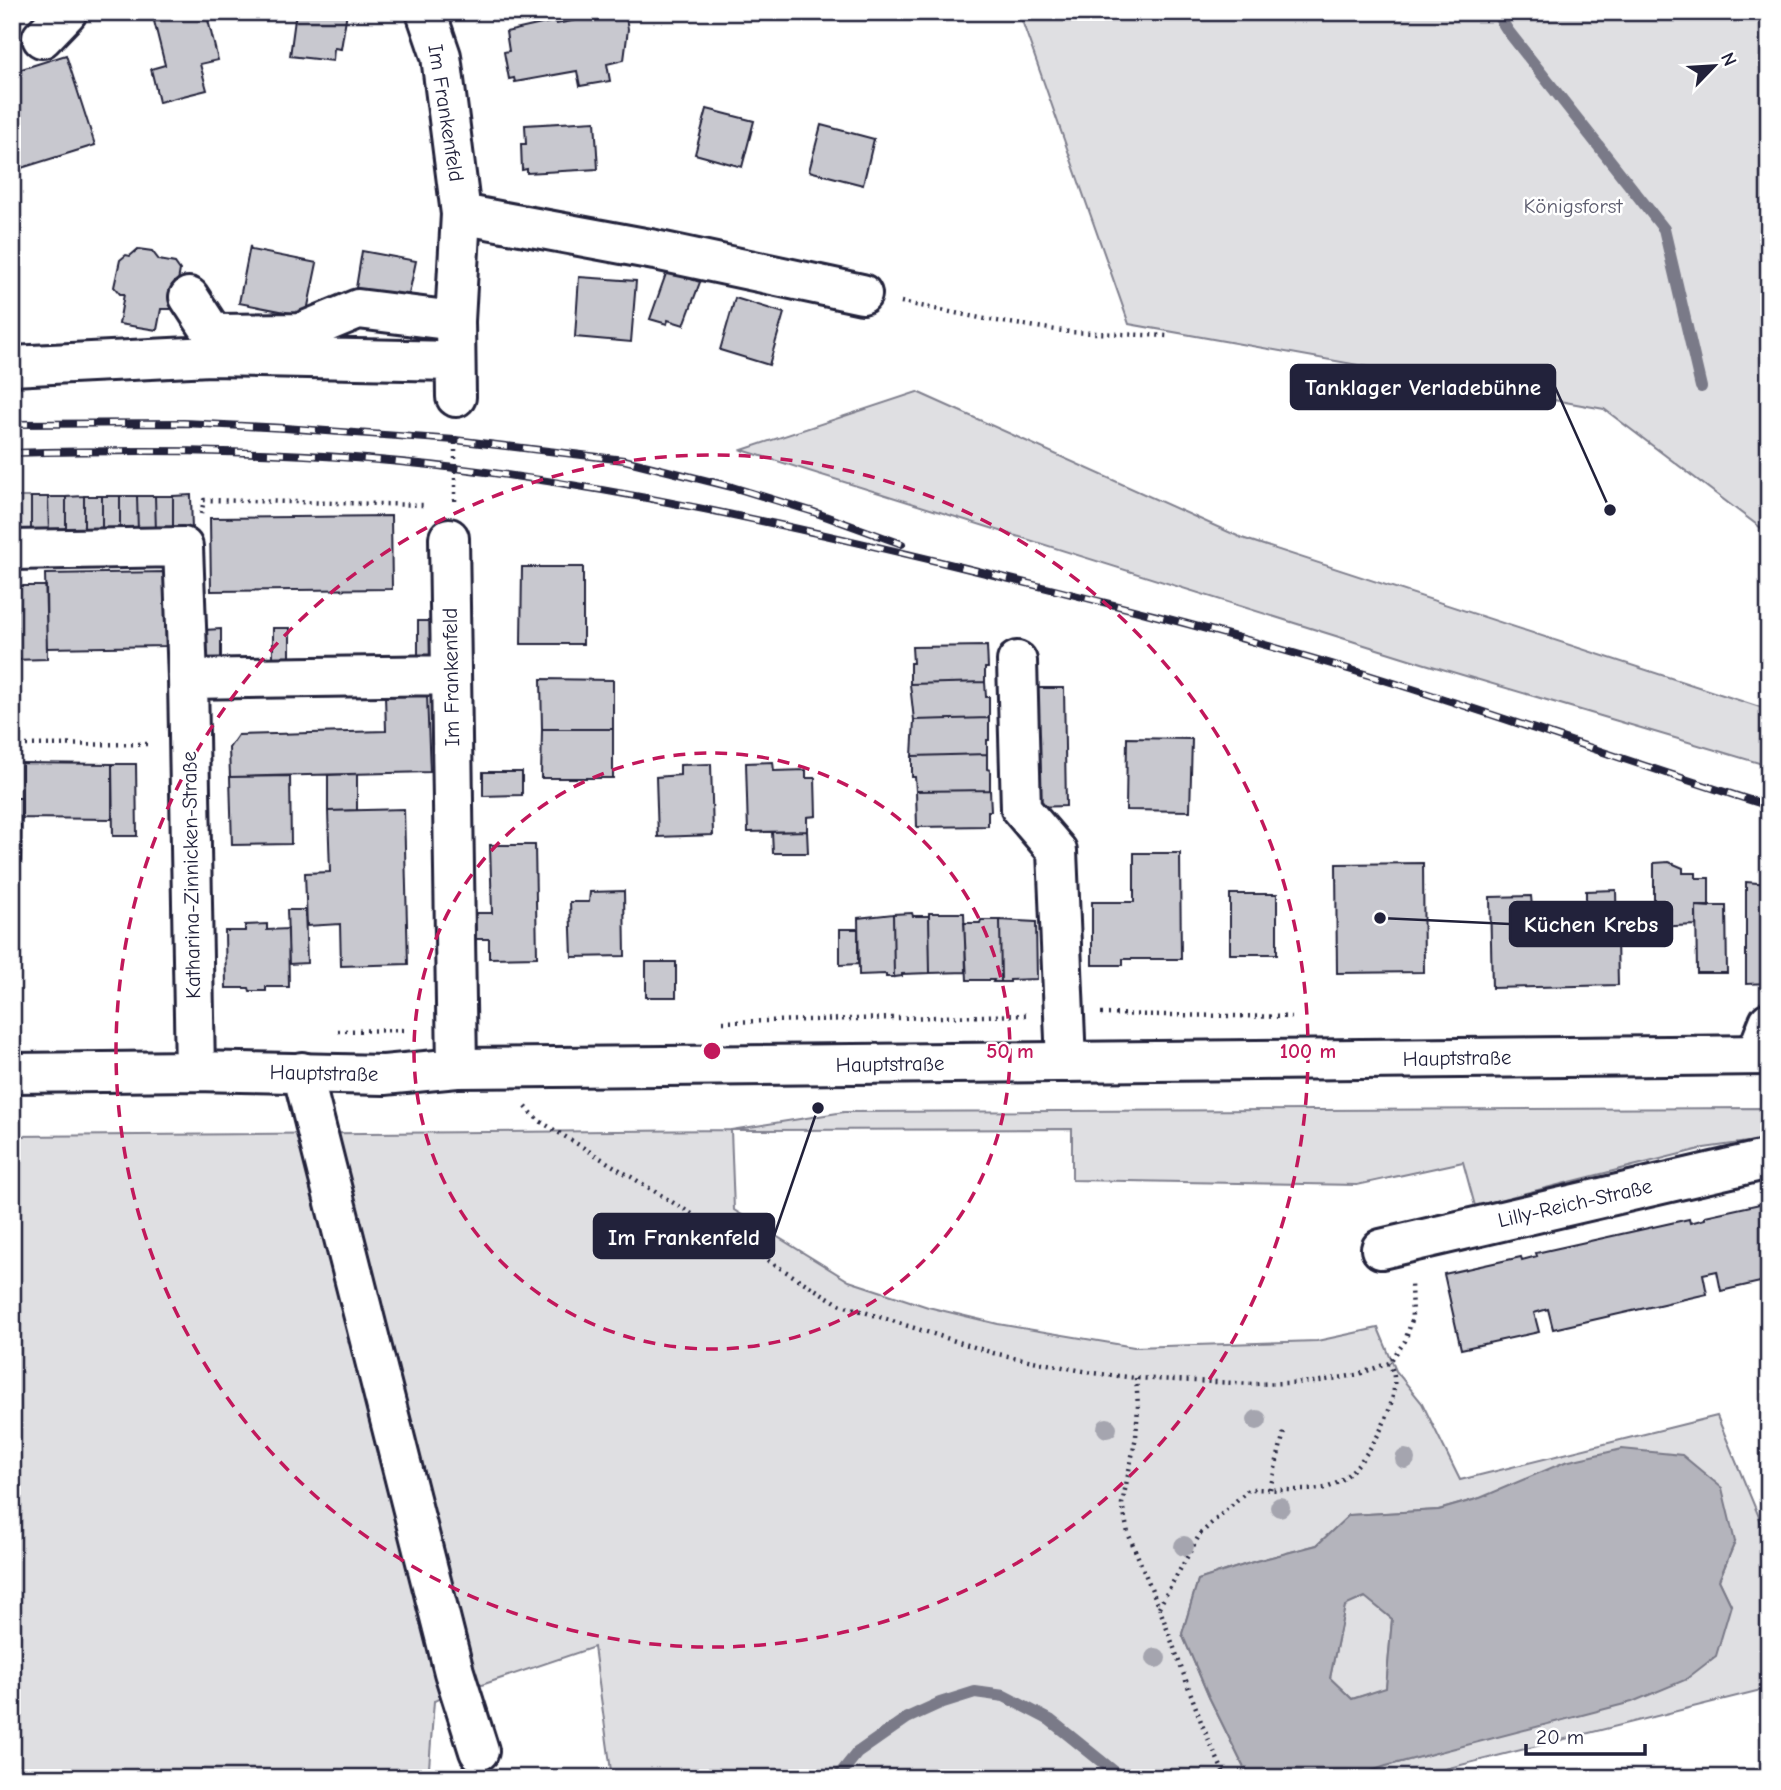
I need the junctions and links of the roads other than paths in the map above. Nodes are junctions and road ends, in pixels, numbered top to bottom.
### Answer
1 (426, 12) edge
2 (461, 214) junction
3 (862, 294) road end
4 (189, 297) dead end
5 (454, 321) junction
6 (12, 366) edge
7 (449, 538) road end
8 (12, 550) edge
9 (1017, 661) dead end
10 (450, 675) junction
11 (188, 680) junction
12 (1765, 1044) edge
13 (1066, 1062) junction
14 (473, 1068) junction
15 (195, 1071) junction
16 (302, 1072) junction
17 (12, 1073) edge
18 (1769, 1159) edge
19 (1393, 1246) road end
20 (479, 1751) dead end

1 - 2 street, Im Frankenfeld
2 - 3 street
2 - 5 street, Im Frankenfeld
4 - 5 street
5 - 6 street, Im Frankenfeld
7 - 10 street, Im Frankenfeld
8 - 11 street, Katharina-Zinnicken-Straße
9 - 13 street
10 - 11 street
10 - 14 street, Im Frankenfeld
11 - 15 street, Katharina-Zinnicken-Straße
12 - 13 street, Hauptstraße
13 - 14 street, Hauptstraße
14 - 16 street, Hauptstraße
15 - 16 street, Hauptstraße
15 - 17 street, Hauptstraße
16 - 20 street
18 - 19 street, Lilly-Reich-Straße

